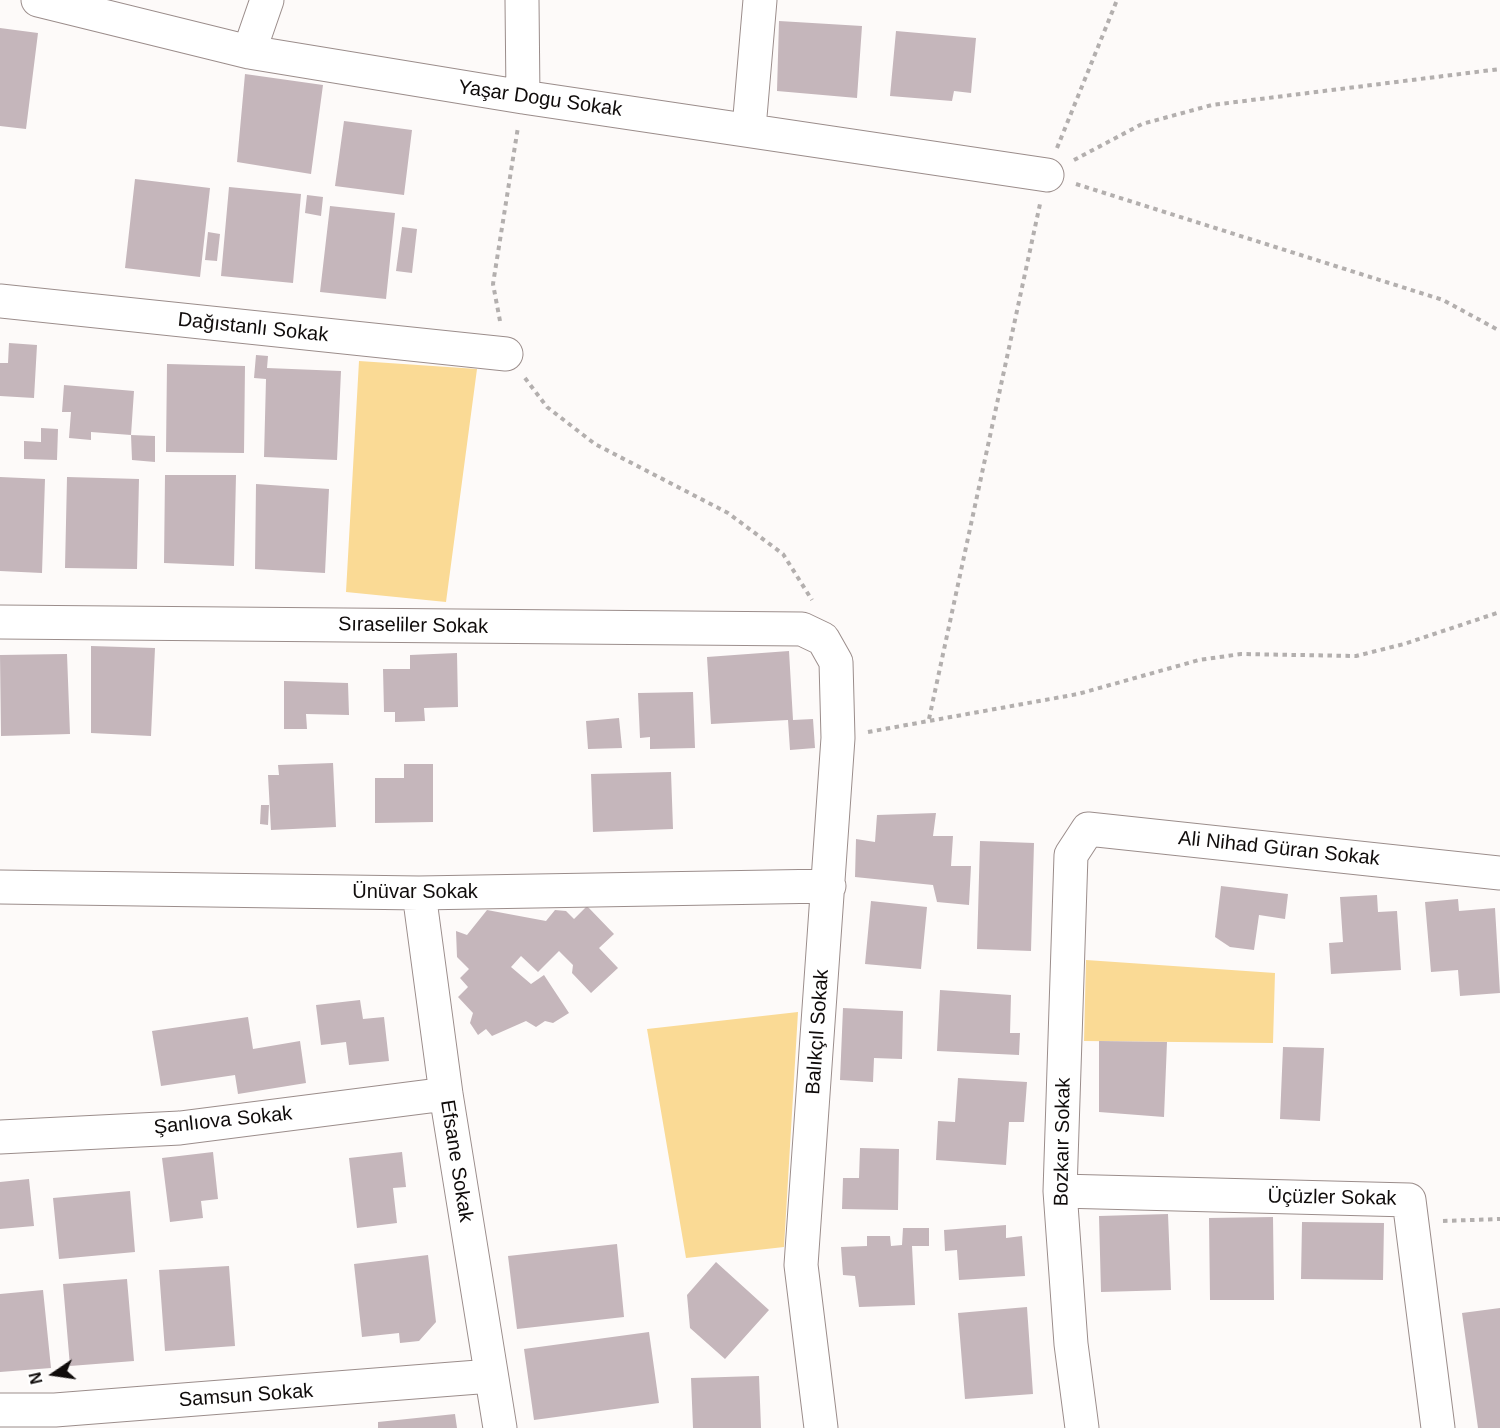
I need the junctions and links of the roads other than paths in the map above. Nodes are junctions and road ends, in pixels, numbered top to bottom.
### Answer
1 (38, 0) edge
2 (267, 0) edge
3 (522, 0) edge
4 (760, 0) edge
5 (249, 52) junction
6 (523, 97) junction
7 (749, 128) junction
8 (1047, 175) road end
9 (0, 301) edge
10 (506, 354) road end
11 (0, 622) edge
12 (823, 639) joint
13 (1071, 855) joint
14 (1500, 873) edge
15 (829, 886) junction
16 (0, 887) edge
17 (418, 893) junction
18 (446, 1094) junction
19 (0, 1137) edge
20 (1060, 1191) junction
21 (491, 1376) junction
22 (0, 1410) edge
23 (500, 1428) edge
24 (821, 1428) edge
25 (1082, 1428) edge
26 (1438, 1428) edge

1 - 5 street, Yaşar Dogu Sokak
2 - 5 street
3 - 6 street
4 - 7 street
5 - 6 street, Yaşar Dogu Sokak
6 - 7 street, Yaşar Dogu Sokak
7 - 8 street, Yaşar Dogu Sokak
9 - 10 street, Dağıstanlı Sokak
11 - 12 street, Sıraseliler Sokak
12 - 15 street, Balıkçıl Sokak
13 - 14 street, Ali Nihad Güran Sokak
13 - 20 street, Bozkaır Sokak
15 - 17 street, Ünüvar Sokak
15 - 24 street, Balıkçıl Sokak
16 - 17 street, Ünüvar Sokak
17 - 18 street, Efsane Sokak
18 - 19 street, Şanlıova Sokak
18 - 21 street, Efsane Sokak
20 - 25 street, Bozkaır Sokak
20 - 26 street, Üçüzler Sokak
21 - 22 street, Samsun Sokak
21 - 23 street, Efsane Sokak

